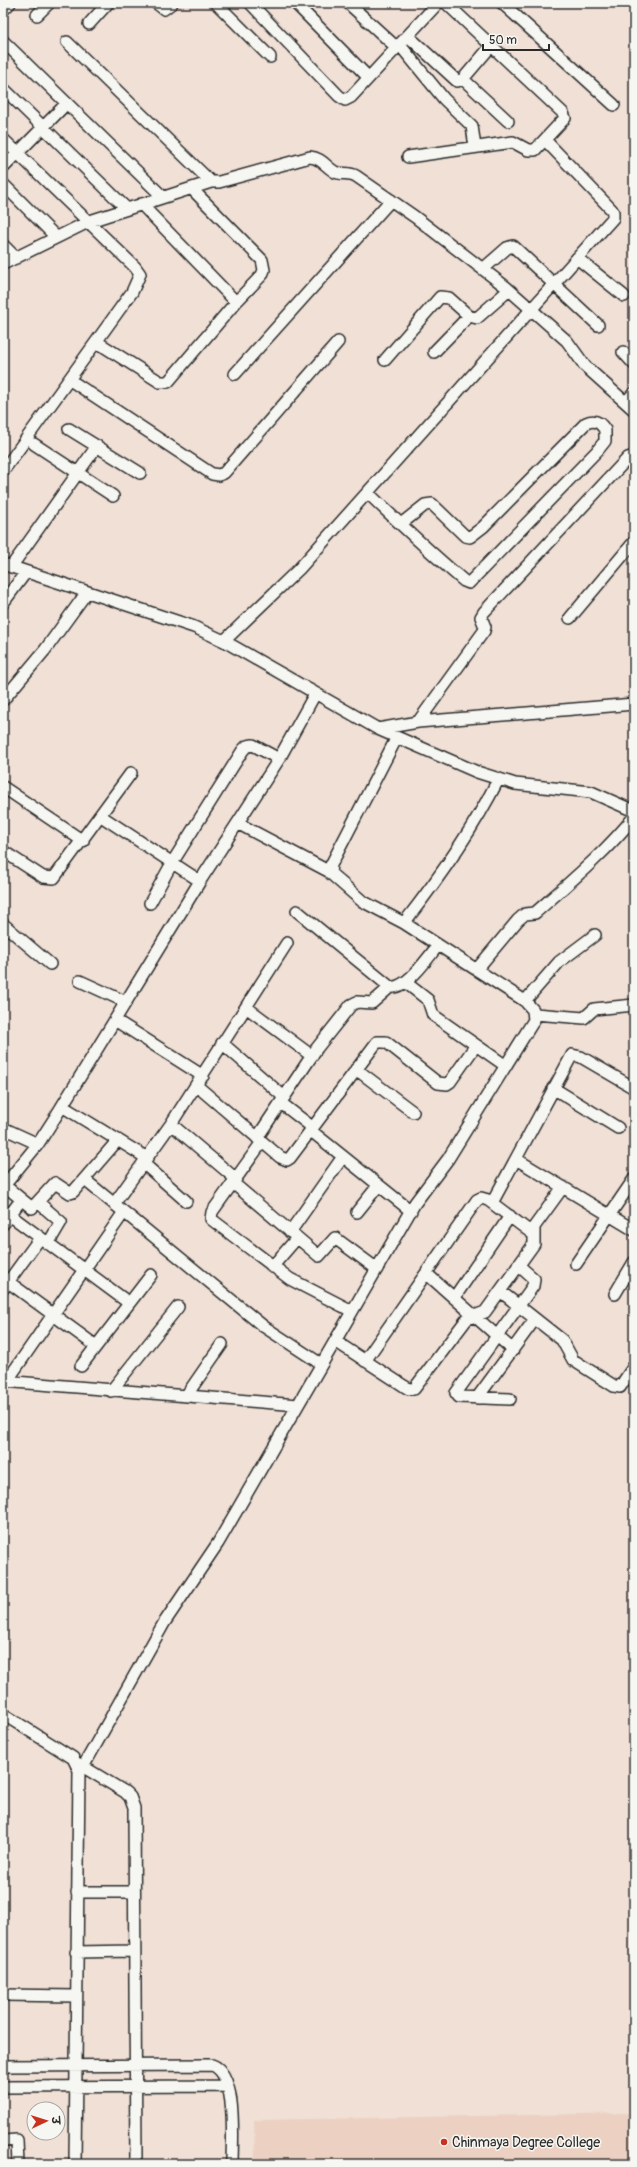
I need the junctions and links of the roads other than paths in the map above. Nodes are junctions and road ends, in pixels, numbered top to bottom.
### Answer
1 (10, 3) edge
2 (49, 3) edge
3 (108, 3) edge
4 (156, 3) edge
5 (172, 3) edge
6 (216, 3) edge
7 (250, 3) edge
8 (295, 3) edge
9 (348, 3) edge
10 (502, 3) edge
11 (438, 4) edge
12 (3, 10) edge
13 (37, 15) dead end
14 (89, 24) dead end
15 (408, 36) junction
16 (3, 41) edge
17 (67, 42) dead end
18 (492, 45) junction
19 (398, 46) junction
20 (270, 57) dead end
21 (368, 77) junction
22 (463, 79) junction
23 (3, 88) edge
24 (67, 102) junction
25 (614, 104) dead end
26 (508, 122) dead end
27 (44, 126) junction
28 (3, 139) edge
29 (545, 140) junction
30 (475, 147) junction
31 (18, 153) junction
32 (408, 157) dead end
33 (3, 168) edge
34 (211, 182) junction
35 (4, 189) edge
36 (192, 189) junction
37 (163, 197) junction
38 (391, 200) junction
39 (141, 204) junction
40 (126, 208) junction
41 (90, 221) junction
42 (56, 237) junction
43 (3, 245) edge
44 (16, 258) junction
45 (578, 258) junction
46 (3, 264) edge
47 (483, 270) junction
48 (555, 284) junction
49 (509, 290) junction
50 (624, 296) dead end
51 (236, 302) junction
52 (532, 310) junction
53 (469, 316) junction
54 (598, 325) dead end
55 (97, 342) junction
56 (338, 342) dead end
57 (434, 352) dead end
58 (623, 352) dead end
59 (385, 360) dead end
60 (634, 364) edge
61 (234, 374) dead end
62 (70, 380) junction
63 (634, 393) edge
64 (630, 406) edge
65 (69, 430) dead end
66 (34, 444) dead end
67 (97, 446) junction
68 (634, 456) edge
69 (3, 471) edge
70 (77, 473) junction
71 (140, 473) dead end
72 (368, 493) junction
73 (113, 496) dead end
74 (401, 524) junction
75 (634, 542) edge
76 (7, 565) edge
77 (26, 572) junction
78 (87, 592) junction
79 (3, 603) edge
80 (570, 618) dead end
81 (224, 641) junction
82 (315, 694) junction
83 (3, 700) edge
84 (634, 704) edge
85 (418, 722) junction
86 (378, 730) junction
87 (396, 739) junction
88 (279, 759) junction
89 (131, 773) dead end
90 (498, 780) junction
91 (3, 787) edge
92 (634, 811) edge
93 (101, 816) junction
94 (634, 817) edge
95 (239, 824) junction
96 (83, 841) junction
97 (3, 851) edge
98 (172, 862) junction
99 (330, 872) junction
100 (200, 881) junction
101 (150, 903) dead end
102 (296, 911) dead end
103 (404, 922) junction
104 (3, 924) edge
105 (596, 935) dead end
106 (288, 943) dead end
107 (438, 945) junction
108 (50, 964) dead end
109 (477, 969) junction
110 (80, 981) dead end
111 (405, 982) junction
112 (390, 987) junction
113 (525, 1001) junction
114 (126, 1002) junction
115 (634, 1005) edge
116 (246, 1007) junction
117 (535, 1014) junction
118 (115, 1020) junction
119 (222, 1043) junction
120 (476, 1045) junction
121 (312, 1056) junction
122 (506, 1066) junction
123 (356, 1070) junction
124 (200, 1081) junction
125 (554, 1088) junction
126 (634, 1088) edge
127 (282, 1100) junction
128 (62, 1106) junction
129 (414, 1112) dead end
130 (171, 1124) junction
131 (3, 1128) edge
132 (618, 1128) dead end
133 (311, 1129) junction
134 (118, 1140) junction
135 (260, 1140) junction
136 (38, 1144) junction
137 (342, 1158) junction
138 (516, 1159) junction
139 (145, 1160) junction
140 (85, 1180) junction
141 (634, 1180) edge
142 (235, 1181) junction
143 (4, 1186) edge
144 (378, 1186) junction
145 (563, 1187) junction
146 (21, 1200) junction
147 (186, 1201) dead end
148 (39, 1203) junction
149 (492, 1203) junction
150 (114, 1204) junction
151 (410, 1211) junction
152 (124, 1212) junction
153 (357, 1212) dead end
154 (609, 1215) junction
155 (510, 1216) junction
156 (5, 1217) edge
157 (634, 1230) edge
158 (533, 1234) junction
159 (293, 1235) junction
160 (44, 1241) junction
161 (634, 1262) edge
162 (576, 1264) dead end
163 (518, 1265) junction
164 (272, 1267) junction
165 (377, 1269) junction
166 (84, 1270) junction
167 (426, 1274) junction
168 (151, 1275) dead end
169 (5, 1283) edge
170 (500, 1291) junction
171 (615, 1294) dead end
172 (454, 1298) junction
173 (129, 1303) junction
174 (519, 1305) junction
175 (178, 1307) dead end
176 (352, 1311) junction
177 (53, 1313) junction
178 (474, 1316) junction
179 (535, 1319) junction
180 (497, 1335) junction
181 (335, 1340) junction
182 (222, 1344) dead end
183 (96, 1346) junction
184 (513, 1350) junction
185 (365, 1360) junction
186 (321, 1364) junction
187 (80, 1366) dead end
188 (634, 1366) edge
189 (5, 1381) edge
190 (111, 1391) junction
191 (186, 1396) junction
192 (477, 1398) junction
193 (510, 1399) dead end
194 (298, 1405) junction
195 (3, 1714) edge
196 (80, 1765) junction
197 (77, 1892) junction
198 (134, 1892) junction
199 (134, 1950) junction
200 (76, 1952) junction
201 (3, 1995) edge
202 (75, 1996) junction
203 (76, 2065) junction
204 (3, 2066) edge
205 (135, 2066) junction
206 (135, 2086) junction
207 (227, 2086) junction
208 (3, 2087) edge
209 (76, 2087) junction
210 (3, 2141) edge
211 (18, 2164) edge
212 (75, 2164) edge
213 (136, 2164) edge
214 (232, 2164) edge

1 - 12 street
2 - 13 street
3 - 14 street
4 - 5 street
6 - 20 street
7 - 21 street
8 - 21 street
9 - 19 street
10 - 25 street
11 - 15 street
11 - 18 street
15 - 19 street
15 - 22 street
16 - 24 street
17 - 34 street
18 - 22 street
18 - 29 street
19 - 21 street
19 - 30 street
22 - 26 street
23 - 27 street
24 - 27 street
24 - 37 street
27 - 31 street
27 - 40 street
28 - 31 street
29 - 30 street
29 - 45 street
30 - 32 street
31 - 33 street
31 - 41 street
34 - 36 street
34 - 38 street
35 - 42 street
36 - 37 street
36 - 51 street
37 - 39 street
38 - 47 street
38 - 61 street
39 - 40 street
39 - 51 street
40 - 41 street
41 - 42 street
41 - 55 street
42 - 44 street
43 - 44 street
44 - 46 street
45 - 48 street
45 - 50 street
47 - 48 street
47 - 49 street
48 - 52 street
48 - 54 street
49 - 52 street
49 - 53 street
51 - 55 street
52 - 64 street
52 - 72 street
53 - 57 street
53 - 59 street
55 - 62 street
56 - 62 street
58 - 60 street
62 - 69 street
63 - 64 street
65 - 67 street
66 - 70 street
67 - 70 street
67 - 71 street
68 - 85 street
70 - 73 street
70 - 76 street
72 - 74 street
72 - 81 street
74 - 74 street
75 - 80 street
76 - 77 street
77 - 78 street
77 - 79 street
78 - 81 street
78 - 83 street
81 - 82 street
82 - 86 street
82 - 88 street
84 - 85 street
85 - 86 street
86 - 87 street
87 - 90 street
87 - 99 street
88 - 95 street
88 - 98 street
89 - 93 street
90 - 92 street
90 - 103 street
91 - 96 street
93 - 96 street
93 - 98 street
94 - 109 street
95 - 99 street
95 - 100 street
96 - 97 street
98 - 100 street
98 - 101 street
99 - 103 street
100 - 114 street
102 - 112 street
103 - 107 street
104 - 108 street
105 - 113 street
106 - 116 street
107 - 109 street
107 - 111 street
109 - 113 street
110 - 114 street
111 - 112 street
111 - 120 street
112 - 121 street
113 - 117 street
114 - 118 street
115 - 117 street
116 - 119 street
116 - 121 street
117 - 122 street
118 - 124 street
118 - 128 street
119 - 124 street
119 - 127 street
120 - 122 street
120 - 123 street
121 - 127 street
122 - 151 street
123 - 129 street
123 - 133 street
124 - 130 street
124 - 135 street
125 - 126 street
125 - 132 street
125 - 138 street
127 - 133 street
127 - 135 street
128 - 134 street
128 - 136 street
130 - 139 street
130 - 142 street
131 - 136 street
133 - 135 street
133 - 137 street
134 - 139 street
134 - 140 street
135 - 142 street
136 - 143 street
137 - 144 street
137 - 159 street
138 - 145 street
138 - 149 street
139 - 147 street
139 - 150 street
140 - 148 street
140 - 150 street
141 - 154 street
142 - 159 street
142 - 164 street
143 - 146 street
144 - 151 street
144 - 153 street
145 - 154 street
145 - 158 street
146 - 148 street
146 - 156 street
148 - 160 street
149 - 155 street
149 - 167 street
150 - 152 street
151 - 165 street
152 - 166 street
152 - 186 street
154 - 157 street
154 - 162 street
155 - 158 street
155 - 172 street
156 - 160 street
158 - 163 street
159 - 164 street
159 - 165 street
160 - 166 street
160 - 169 street
161 - 171 street
163 - 170 street
163 - 174 street
164 - 176 street
165 - 176 street
166 - 173 street
166 - 177 street
167 - 172 street
167 - 185 street
168 - 173 street
169 - 177 street
170 - 174 street
170 - 178 street
172 - 178 street
173 - 183 street
174 - 179 street
174 - 180 street
175 - 190 street
176 - 181 street
177 - 183 street
177 - 189 street
178 - 180 street
178 - 185 street
179 - 184 street
179 - 188 street
180 - 184 street
180 - 192 street
181 - 185 street
181 - 186 street
182 - 191 street
183 - 187 street
184 - 192 street
186 - 194 street
189 - 190 street
190 - 191 street
191 - 194 street
192 - 193 street
194 - 196 street
195 - 196 street
196 - 197 street
196 - 198 street
197 - 198 street
197 - 200 street
198 - 199 street
199 - 200 street
199 - 205 street
200 - 202 street
201 - 202 street
202 - 203 street
203 - 204 street
203 - 205 street
203 - 209 street
205 - 206 street
205 - 207 street
206 - 207 street
206 - 209 street
206 - 213 street
207 - 214 street
208 - 209 street
209 - 212 street
210 - 211 street

